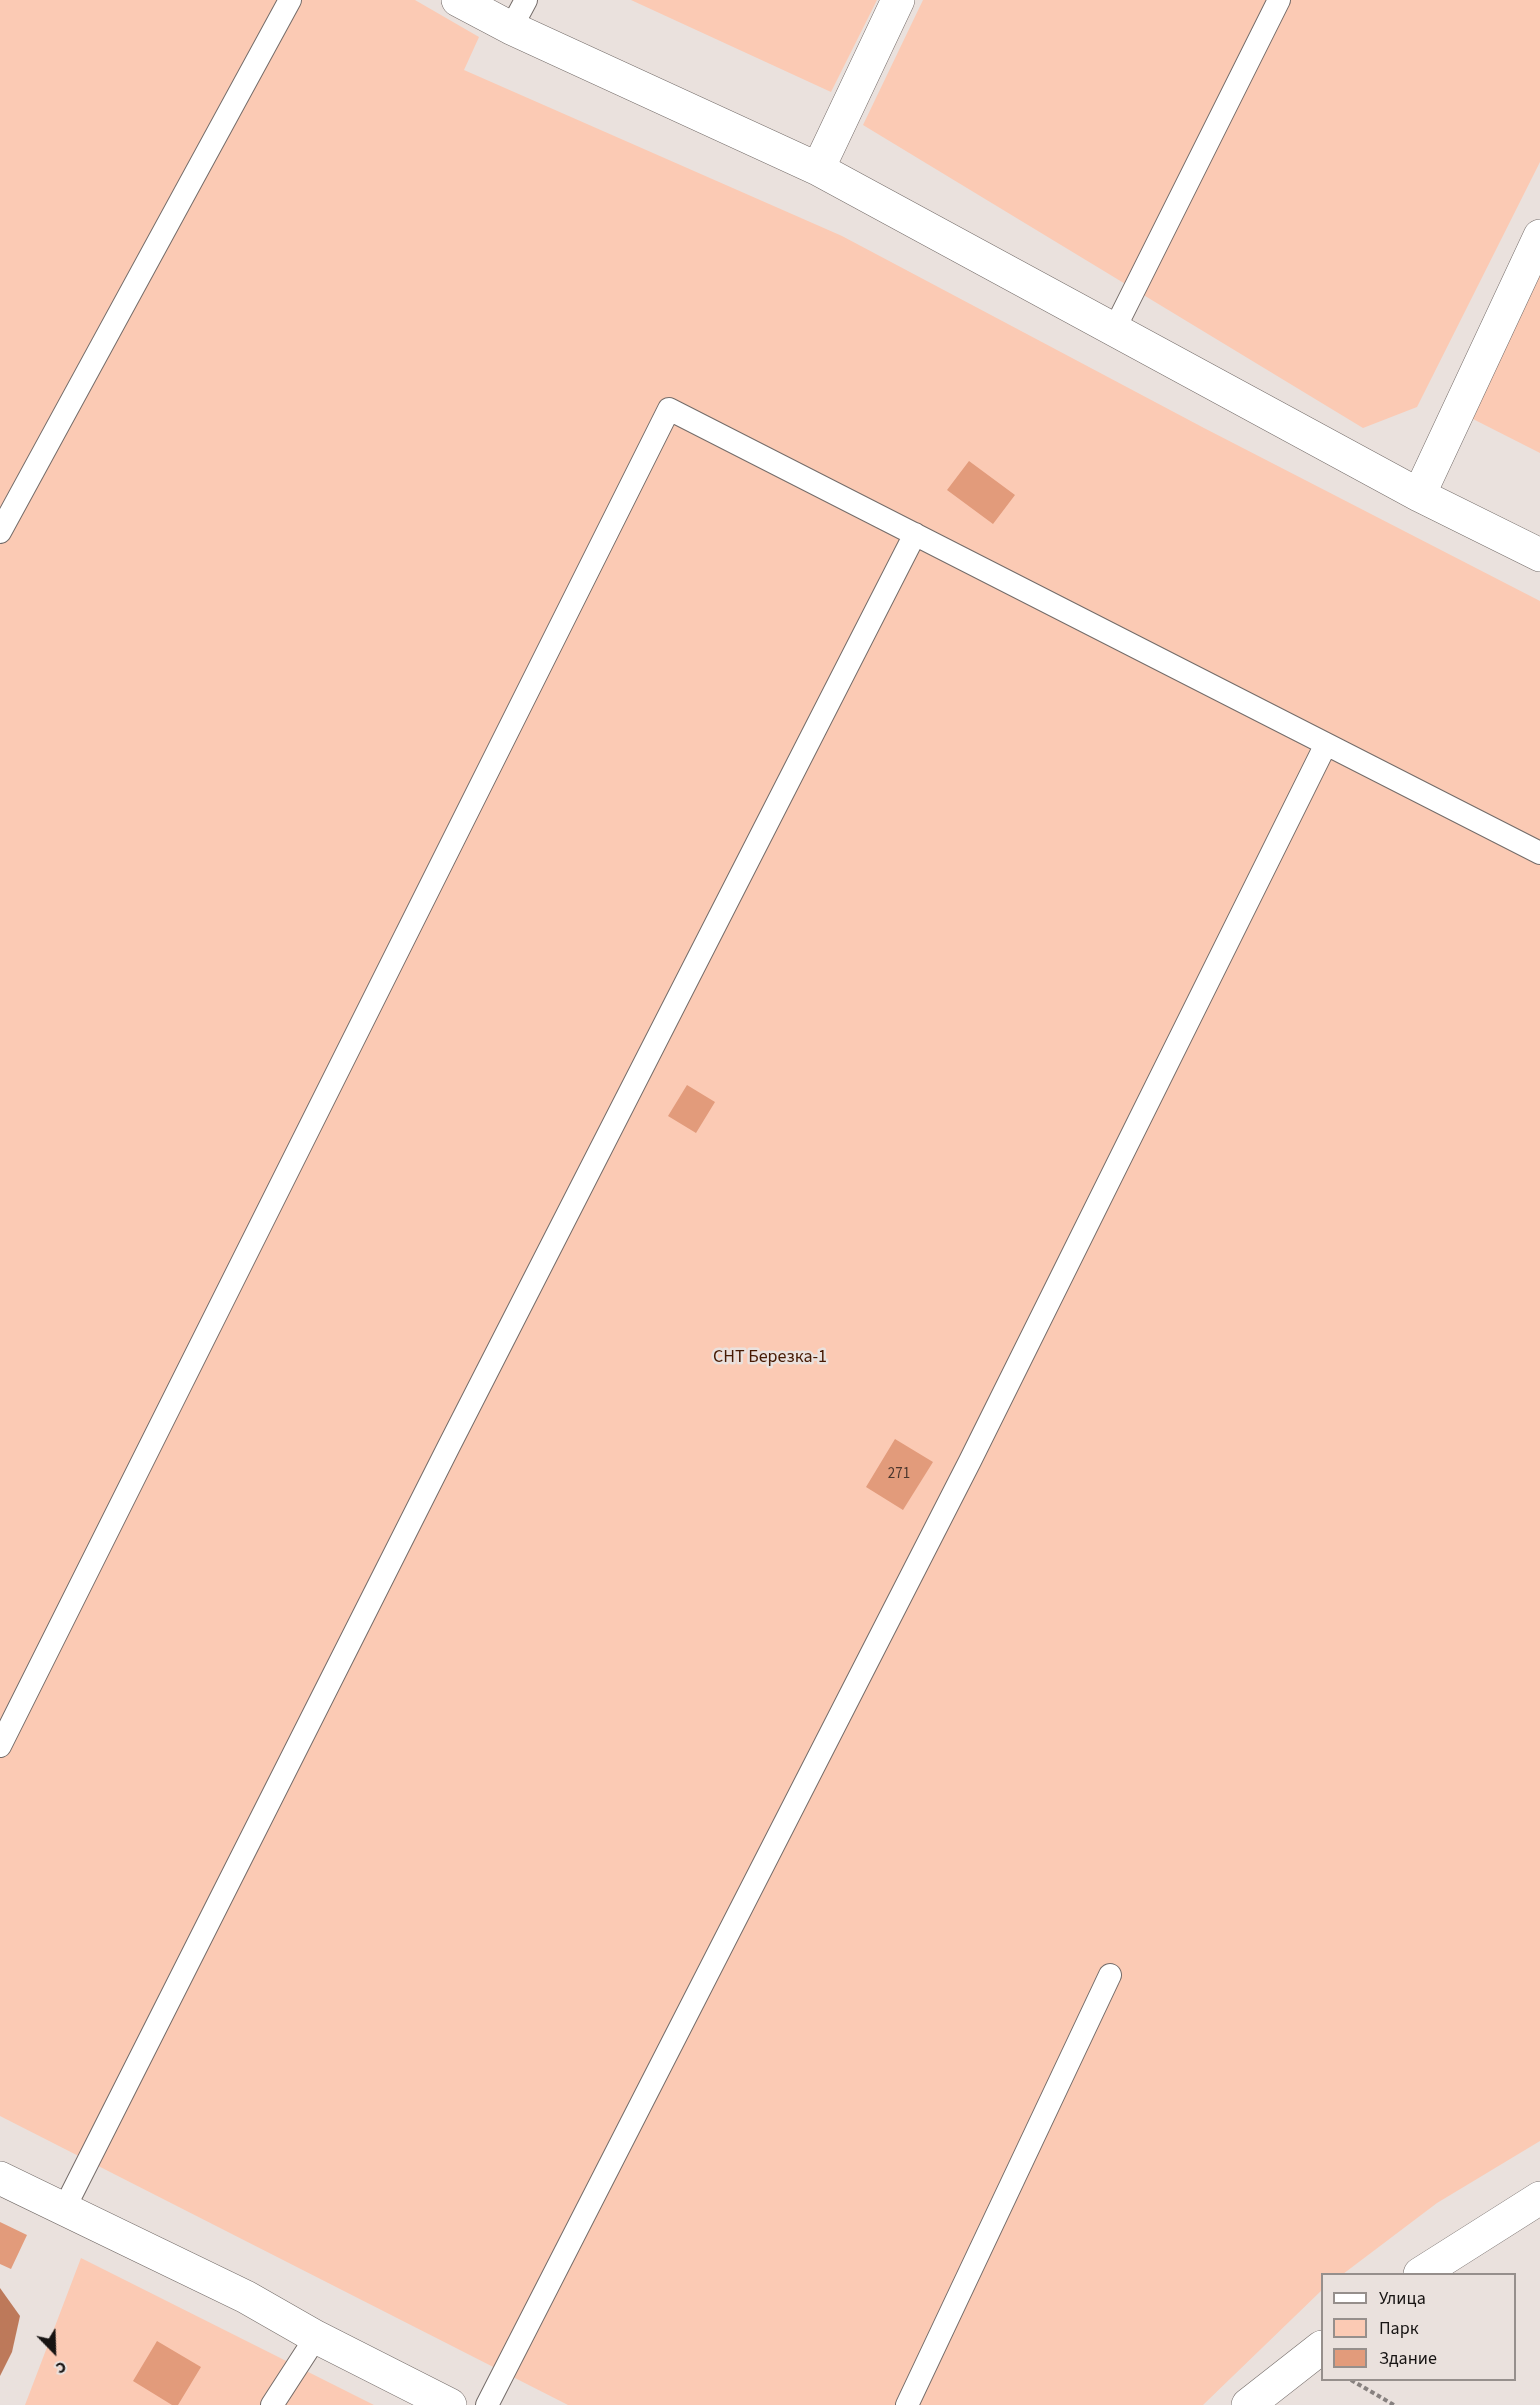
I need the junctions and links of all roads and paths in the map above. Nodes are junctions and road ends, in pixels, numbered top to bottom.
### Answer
1 (290, 0) edge
2 (458, 0) edge
3 (898, 0) edge
4 (1280, 0) edge
5 (519, 14) edge
6 (818, 170) junction
7 (1540, 236) edge
8 (1114, 330) junction
9 (1419, 495) junction
10 (0, 532) edge
11 (915, 534) junction
12 (1540, 555) edge
13 (1326, 744) junction
14 (1540, 853) edge
15 (0, 1746) edge
16 (1110, 1975) dead end
17 (0, 2178) edge
18 (1540, 2198) edge
19 (64, 2209) junction
20 (1422, 2273) edge
21 (316, 2337) junction
22 (1321, 2349) edge
23 (1354, 2381) edge
24 (272, 2405) edge
25 (450, 2405) edge
26 (487, 2405) edge
27 (908, 2405) edge
28 (1248, 2405) edge
29 (1394, 2405) edge

1 - 10 lane
2 - 5 street
3 - 6 street
4 - 8 lane
5 - 6 street
6 - 8 street
7 - 9 street
8 - 9 street
9 - 12 street
11 - 13 lane
11 - 15 lane
11 - 19 lane
13 - 14 lane
13 - 26 lane
16 - 27 lane
17 - 19 street
18 - 20 street
19 - 21 street
21 - 24 lane
21 - 25 street
22 - 28 street
23 - 29 path

